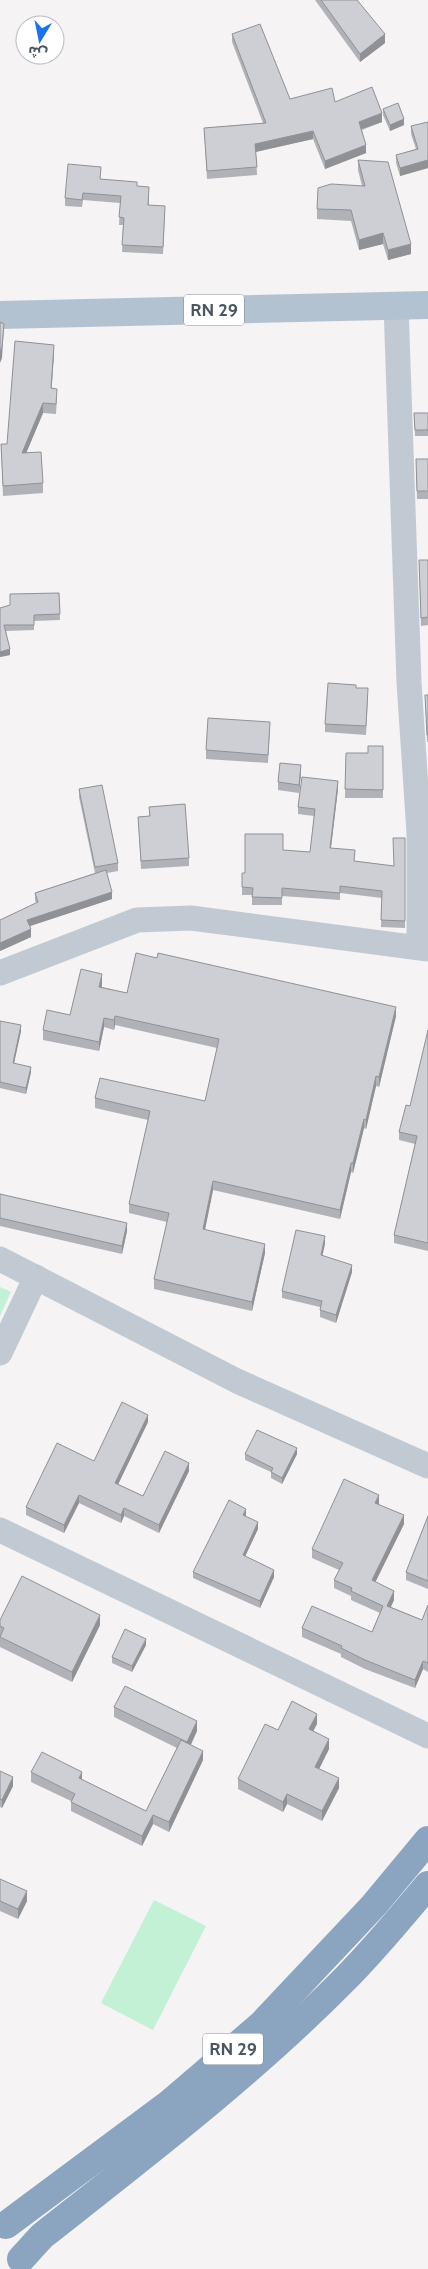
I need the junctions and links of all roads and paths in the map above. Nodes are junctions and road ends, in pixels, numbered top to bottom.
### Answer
1 (396, 305) junction
2 (428, 305) edge
3 (0, 315) edge
4 (423, 833) edge
5 (424, 948) edge
6 (0, 973) edge
7 (0, 1259) edge
8 (36, 1277) junction
9 (0, 1353) edge
10 (428, 1466) edge
11 (0, 1530) edge
12 (428, 1736) edge
13 (428, 1840) edge
14 (428, 1886) edge
15 (3, 2224) edge
16 (20, 2264) edge

1 - 2 main road, RN 29
1 - 3 main road, RN 29
1 - 4 street
4 - 5 street
5 - 6 street
7 - 8 street
8 - 9 street
8 - 10 street
11 - 12 street
13 - 15 highway, RN 29
14 - 16 highway, RN 29
15 - 16 highway

